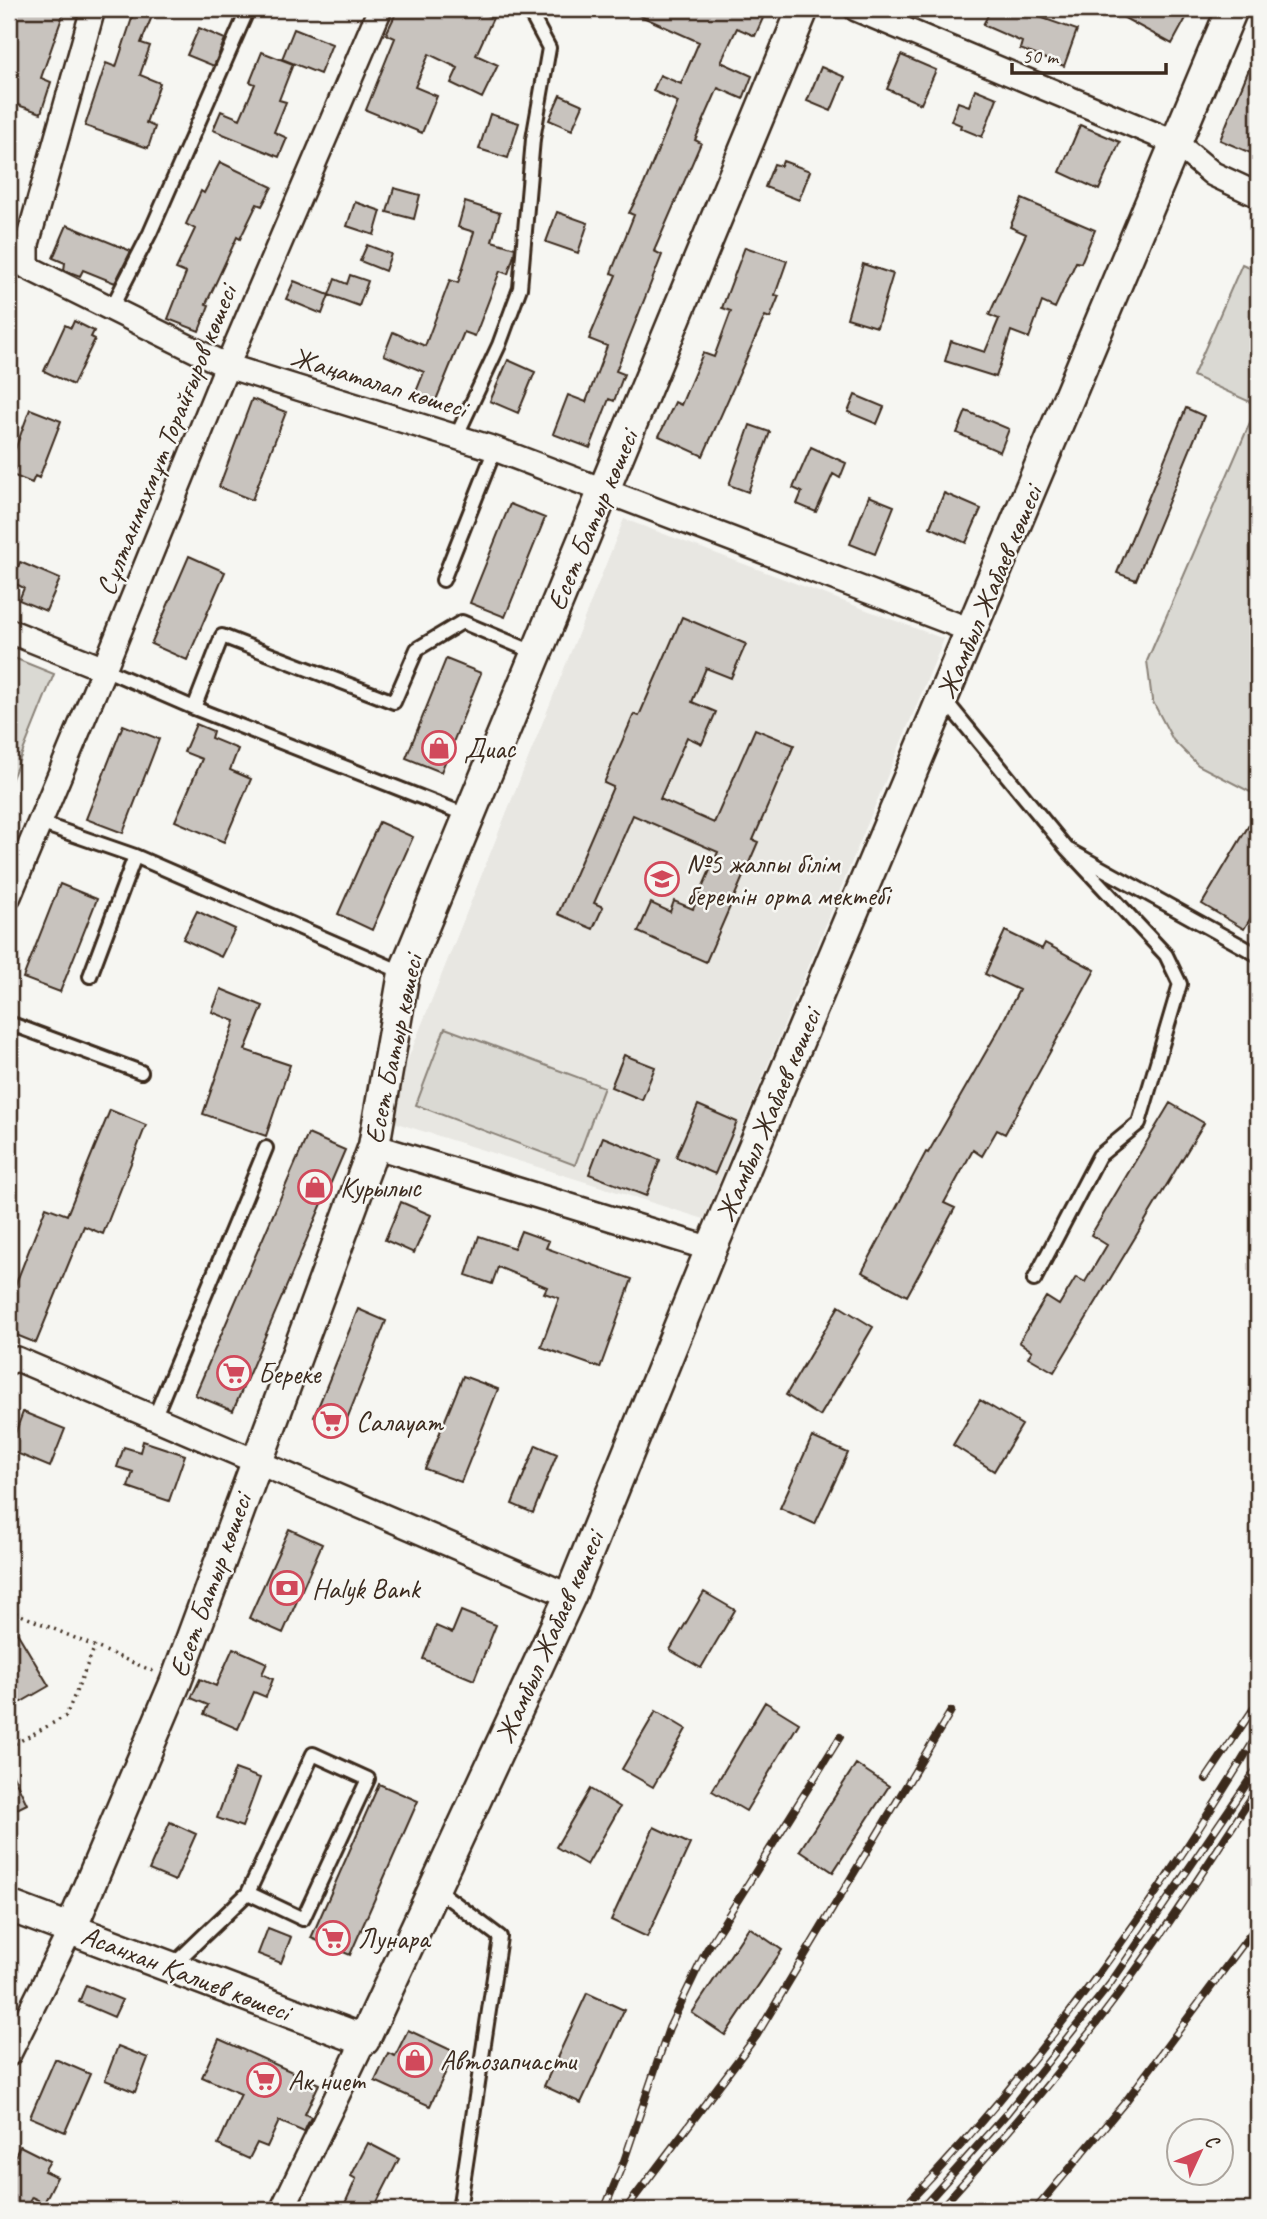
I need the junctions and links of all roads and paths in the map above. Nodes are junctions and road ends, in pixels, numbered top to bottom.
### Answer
1 (93, 9) edge
2 (248, 9) edge
3 (380, 9) edge
4 (534, 9) edge
5 (803, 9) edge
6 (856, 9) edge
7 (1232, 9) edge
8 (1176, 143) junction
9 (1258, 195) edge
10 (111, 309) junction
11 (227, 366) junction
12 (456, 437) junction
13 (495, 449) junction
14 (603, 492) junction
15 (443, 580) dead end
16 (9, 631) edge
17 (972, 631) junction
18 (537, 653) junction
19 (104, 669) junction
20 (944, 699) junction
21 (194, 708) junction
22 (469, 816) junction
23 (40, 823) junction
24 (1067, 849) junction
25 (135, 856) junction
26 (9, 896) edge
27 (1258, 955) edge
28 (404, 973) junction
29 (90, 976) dead end
30 (9, 1023) edge
31 (141, 1072) dead end
32 (374, 1146) junction
33 (266, 1148) dead end
34 (711, 1249) junction
35 (1034, 1280) dead end
36 (9, 1362) edge
37 (154, 1418) junction
38 (256, 1461) junction
39 (570, 1596) junction
40 (9, 1610) edge
41 (15, 1613) junction
42 (9, 1617) edge
43 (95, 1647) junction
44 (176, 1681) junction
45 (9, 1747) edge
46 (435, 1888) junction
47 (248, 1893) junction
48 (9, 1906) edge
49 (71, 1929) junction
50 (171, 1966) junction
51 (364, 2040) junction
52 (9, 2054) edge
53 (282, 2210) edge
54 (459, 2210) edge

1 - 10 street, Жаңаталап көшесі
2 - 10 lane
3 - 11 street, Сұлтанмахмұт Торайғыров көшесі
4 - 12 lane
5 - 14 street, Есет Батыр көшесі
6 - 8 street
7 - 8 street, Жамбыл Жабаев көшесі
8 - 9 street
8 - 17 street, Жамбыл Жабаев көшесі
10 - 11 street, Жаңаталап көшесі
11 - 12 street, Жаңаталап көшесі
11 - 19 street, Сұлтанмахмұт Торайғыров көшесі
12 - 13 street, Жаңаталап көшесі
13 - 14 street, Жаңаталап көшесі
13 - 15 lane
14 - 17 street, Жаңаталап көшесі
14 - 18 street, Есет Батыр көшесі
16 - 19 street
17 - 20 street, Жамбыл Жабаев көшесі
18 - 21 lane
18 - 22 street, Есет Батыр көшесі
19 - 21 lane
19 - 23 street, Сұлтанмахмұт Торайғыров көшесі
20 - 24 lane
20 - 34 street, Жамбыл Жабаев көшесі
21 - 22 lane
22 - 28 street, Есет Батыр көшесі
23 - 25 lane
23 - 26 street, Сұлтанмахмұт Торайғыров көшесі
24 - 27 lane
24 - 35 lane
25 - 28 lane
25 - 29 lane
28 - 32 street, Есет Батыр көшесі
30 - 31 lane
32 - 34 street
32 - 38 street, Есет Батыр көшесі
33 - 37 lane
34 - 39 street, Жамбыл Жабаев көшесі
36 - 37 street
37 - 38 street
38 - 39 street
38 - 44 street, Есет Батыр көшесі
39 - 46 street, Жамбыл Жабаев көшесі
40 - 41 path
41 - 42 path
41 - 43 path
43 - 44 path
43 - 45 path
44 - 49 street, Есет Батыр көшесі
46 - 51 street, Жамбыл Жабаев көшесі
46 - 54 lane
47 - 47 lane
47 - 50 lane
48 - 49 street, Асанхан Қалиев көшесі
49 - 50 street, Асанхан Қалиев көшесі
49 - 52 street, Есет Батыр көшесі
50 - 51 street, Асанхан Қалиев көшесі
51 - 53 street, Жамбыл Жабаев көшесі

